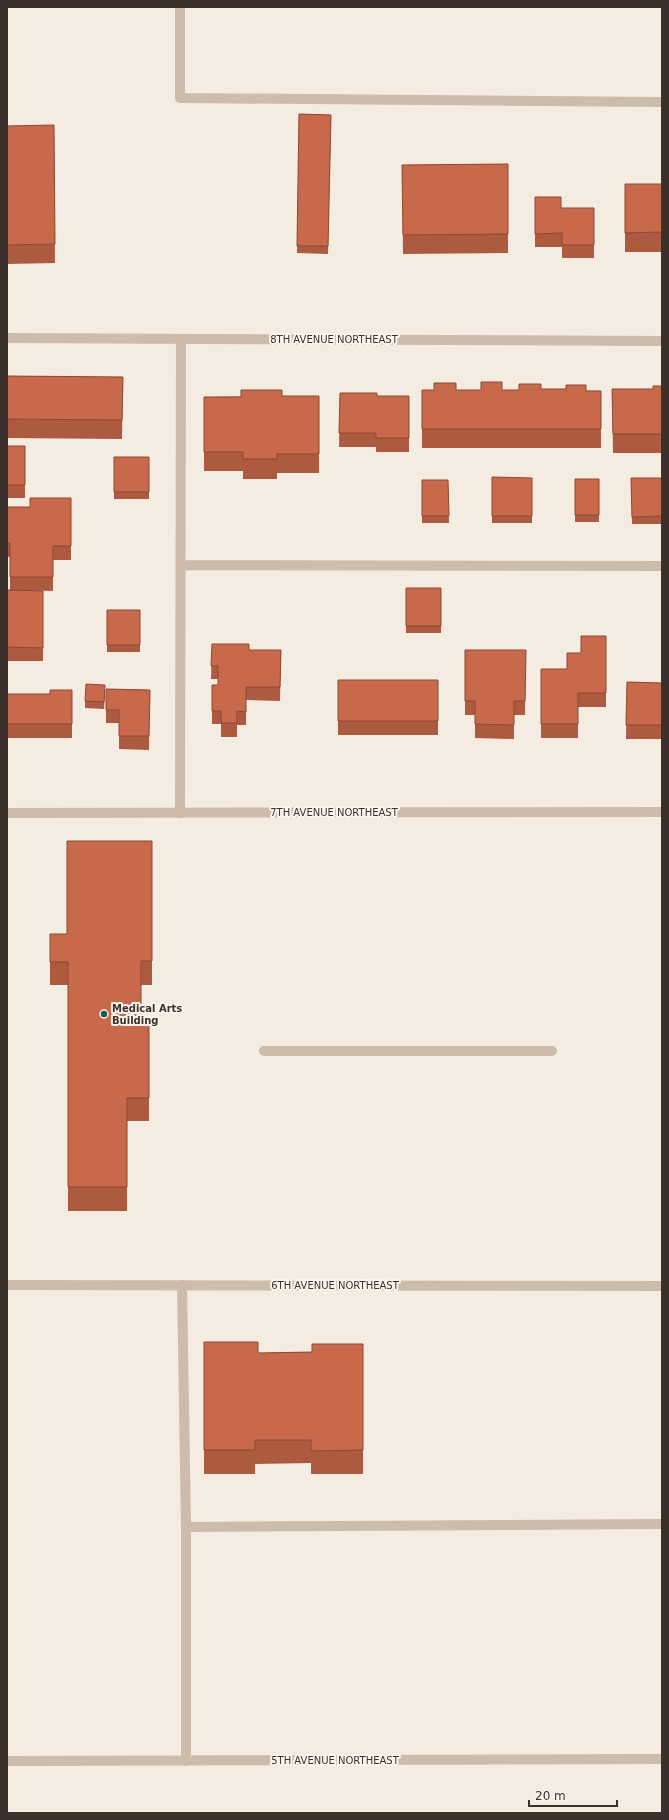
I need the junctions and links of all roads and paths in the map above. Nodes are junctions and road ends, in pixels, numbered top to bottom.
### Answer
1 (180, 7) edge
2 (662, 102) edge
3 (7, 338) edge
4 (181, 339) junction
5 (662, 341) edge
6 (181, 565) junction
7 (662, 566) edge
8 (180, 812) junction
9 (662, 812) edge
10 (7, 813) edge
11 (264, 1051) dead end
12 (552, 1051) dead end
13 (7, 1285) edge
14 (182, 1285) junction
15 (662, 1286) edge
16 (662, 1524) edge
17 (186, 1527) junction
18 (662, 1759) edge
19 (7, 1761) edge
20 (186, 1761) junction

1 - 2 street
3 - 4 street, 8TH AVENUE NORTHEAST
4 - 5 street, 8TH AVENUE NORTHEAST
4 - 6 street
6 - 7 street
6 - 8 street
8 - 9 street, 7TH AVENUE NORTHEAST
8 - 10 street, 7TH AVENUE NORTHEAST
11 - 12 street
13 - 14 street, 6TH AVENUE NORTHEAST
14 - 15 street, 6TH AVENUE NORTHEAST
14 - 17 street
16 - 17 street
17 - 20 street
18 - 20 street, 5TH AVENUE NORTHEAST
19 - 20 street, 5TH AVENUE NORTHEAST

